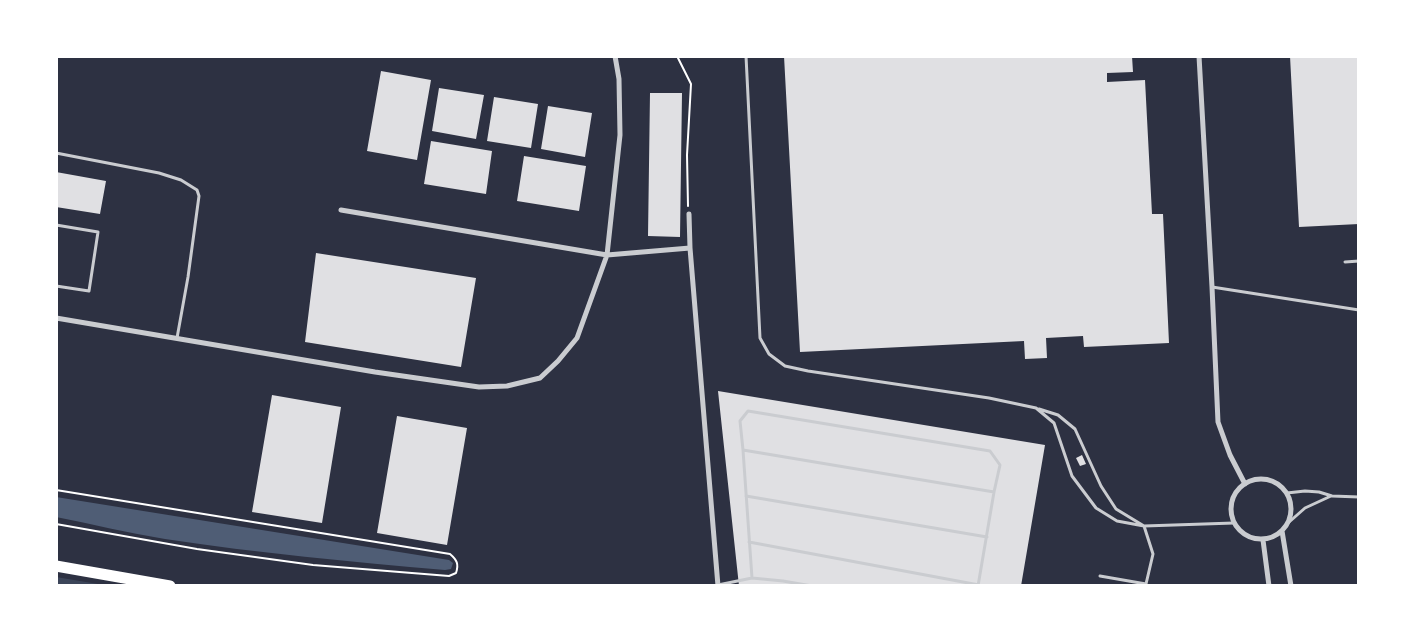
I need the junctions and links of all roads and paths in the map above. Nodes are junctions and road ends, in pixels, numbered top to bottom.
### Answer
1 (615, 56) edge
2 (677, 56) edge
3 (746, 56) edge
4 (1199, 56) edge
5 (56, 153) edge
6 (341, 210) dead end
7 (688, 214) joint
8 (56, 225) edge
9 (690, 248) junction
10 (607, 255) junction
11 (1359, 261) edge
12 (1345, 262) dead end
13 (56, 286) edge
14 (1212, 287) junction
15 (1359, 310) edge
16 (56, 318) edge
17 (177, 338) junction
18 (1036, 408) junction
19 (742, 450) junction
20 (1245, 484) junction
21 (56, 490) edge
22 (994, 492) junction
23 (1287, 493) junction
24 (746, 496) junction
25 (1332, 496) junction
26 (1359, 497) edge
27 (1234, 523) junction
28 (1288, 523) junction
29 (56, 524) edge
30 (1144, 526) junction
31 (1282, 531) junction
32 (987, 538) junction
33 (1263, 540) junction
34 (749, 542) junction
35 (56, 566) edge
36 (1100, 576) dead end
37 (752, 578) junction
38 (718, 585) edge
39 (978, 585) edge
40 (170, 586) edge
41 (812, 586) edge
42 (1270, 586) edge
43 (1291, 586) edge

1 - 10 street
2 - 7 path
3 - 18 lane
4 - 14 street
5 - 17 lane
6 - 10 street
7 - 9 street
8 - 13 lane
9 - 10 street
9 - 38 street
10 - 17 street
11 - 12 lane
14 - 15 lane
14 - 20 street
16 - 17 street
18 - 30 lane
18 - 30 lane
19 - 22 lane
19 - 22 lane
19 - 24 lane
20 - 23 street
20 - 27 street
21 - 29 path
22 - 32 lane
23 - 25 lane
23 - 28 street
24 - 32 lane
24 - 34 lane
25 - 26 lane
25 - 28 lane
27 - 30 lane
27 - 33 street
28 - 31 street
30 - 36 lane
31 - 33 street
31 - 43 street
32 - 39 lane
33 - 42 street
34 - 37 lane
34 - 39 lane
35 - 40 highway
37 - 38 lane
37 - 41 lane

